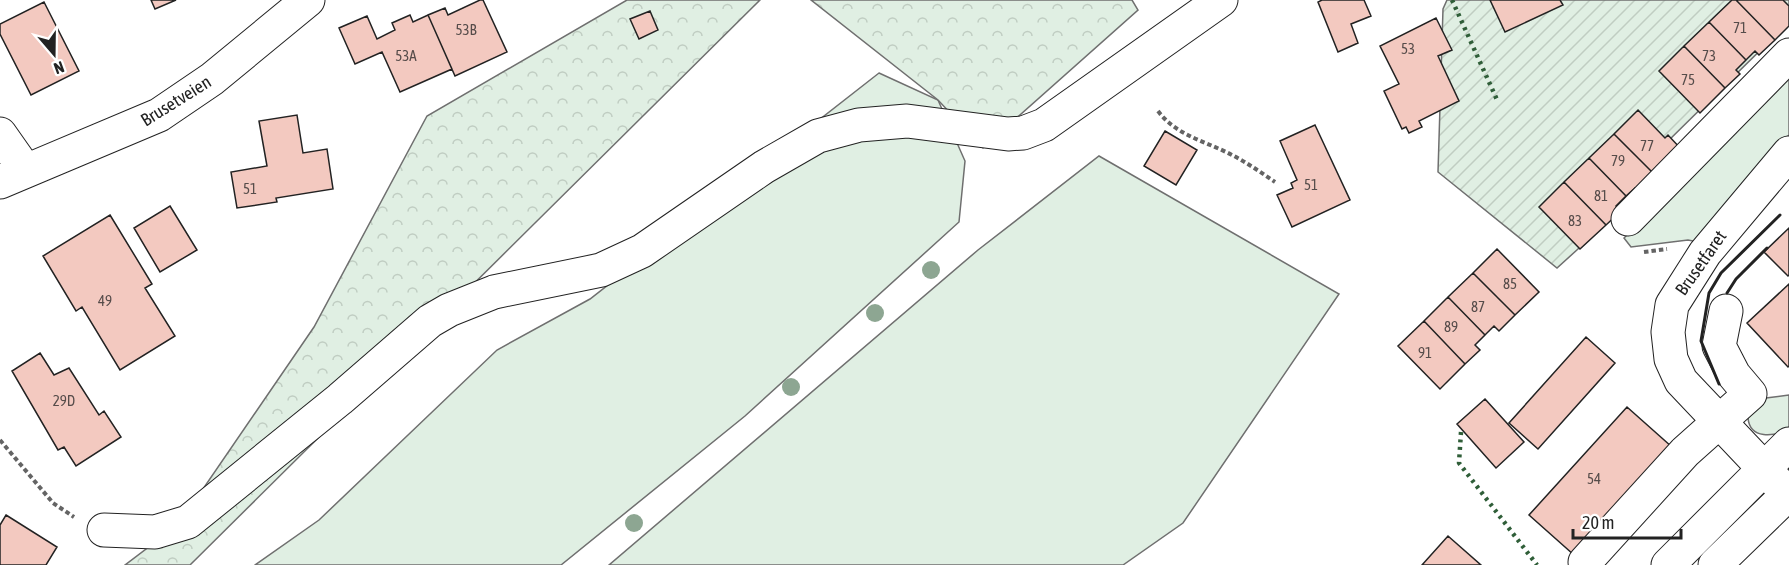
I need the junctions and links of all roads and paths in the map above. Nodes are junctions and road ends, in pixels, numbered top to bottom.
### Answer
1 (308, 0) edge
2 (1221, 0) edge
3 (1789, 55) edge
4 (1158, 111) dead end
5 (0, 134) edge
6 (1789, 153) edge
7 (13, 177) edge
8 (1275, 182) dead end
9 (1628, 219) dead end
10 (1726, 311) dead end
11 (1718, 420) junction
12 (0, 440) edge
13 (1789, 444) edge
14 (1764, 467) junction
15 (1789, 493) edge
16 (104, 530) joint
17 (1585, 562) dead end
18 (1668, 565) edge
19 (1715, 565) edge

1 - 7 street, Brusetveien
2 - 16 street
3 - 9 street
4 - 8 path
5 - 7 street, Brusetveien
6 - 11 street, Brusetfaret
10 - 11 street
11 - 14 street, Brusetfaret
11 - 17 street
12 - 16 path
13 - 14 street
14 - 15 street, Brusetfaret
14 - 18 street
15 - 19 street

